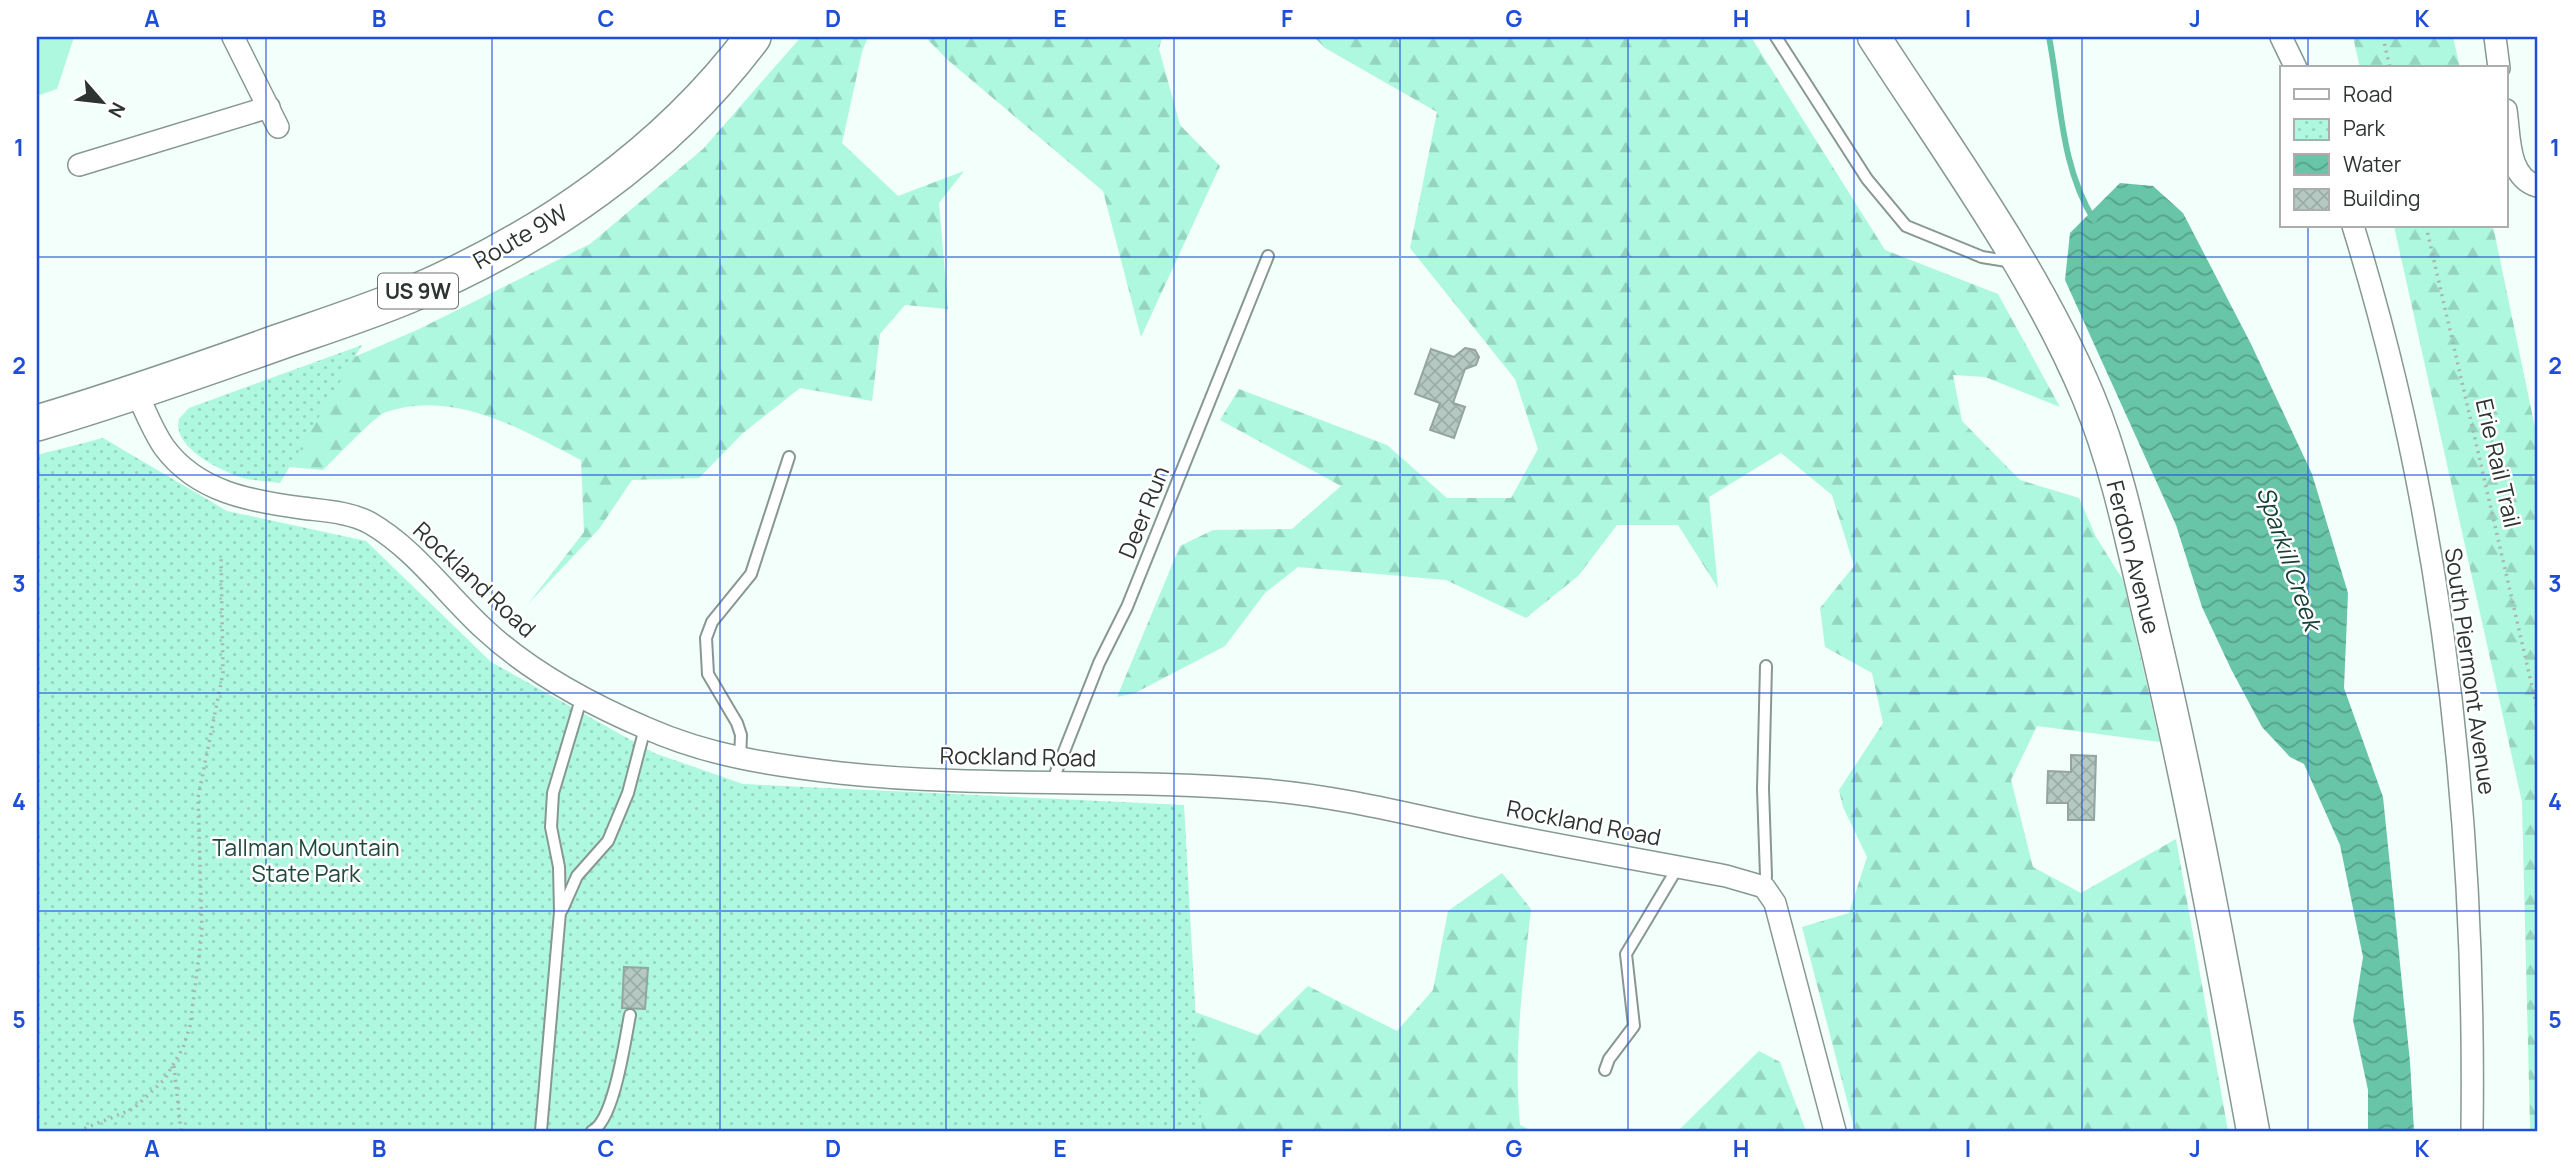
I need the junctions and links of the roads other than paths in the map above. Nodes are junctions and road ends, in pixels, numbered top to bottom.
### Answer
1 (233, 37) edge
2 (1776, 37) edge
3 (1874, 37) edge
4 (2281, 37) edge
5 (2495, 37) edge
6 (740, 43) edge
7 (2295, 66) edge
8 (2500, 66) edge
9 (269, 107) junction
10 (2508, 122) edge
11 (278, 127) dead end
12 (79, 165) dead end
13 (2537, 186) edge
14 (2354, 228) edge
15 (1268, 256) dead end
16 (2017, 262) junction
17 (137, 393) junction
18 (37, 423) edge
19 (789, 457) dead end
20 (1766, 666) dead end
21 (582, 696) junction
22 (645, 728) junction
23 (740, 760) junction
24 (1052, 782) junction
25 (1678, 867) junction
26 (1764, 887) junction
27 (560, 912) junction
28 (630, 1015) dead end
29 (1605, 1070) dead end
30 (541, 1131) edge
31 (592, 1131) edge
32 (1835, 1131) edge
33 (2253, 1131) edge
34 (2472, 1131) edge

1 - 9 street
2 - 16 lane
3 - 16 street, Ferdon Avenue
4 - 7 street
5 - 8 street
6 - 17 main road, Route 9W / US 9W
9 - 11 street
9 - 12 street
10 - 13 street
14 - 34 street, South Piermont Avenue
15 - 24 lane, Deer Run
16 - 33 street, Ferdon Avenue
17 - 18 main road, Route 9W / US 9W
17 - 21 street, Rockland Road
19 - 23 lane
20 - 26 lane
21 - 22 street, Rockland Road
21 - 27 lane
22 - 23 street, Rockland Road
22 - 27 lane
23 - 24 street, Rockland Road
24 - 25 street, Rockland Road
25 - 26 street, Rockland Road
25 - 29 lane
26 - 32 street
27 - 30 lane
28 - 31 lane

